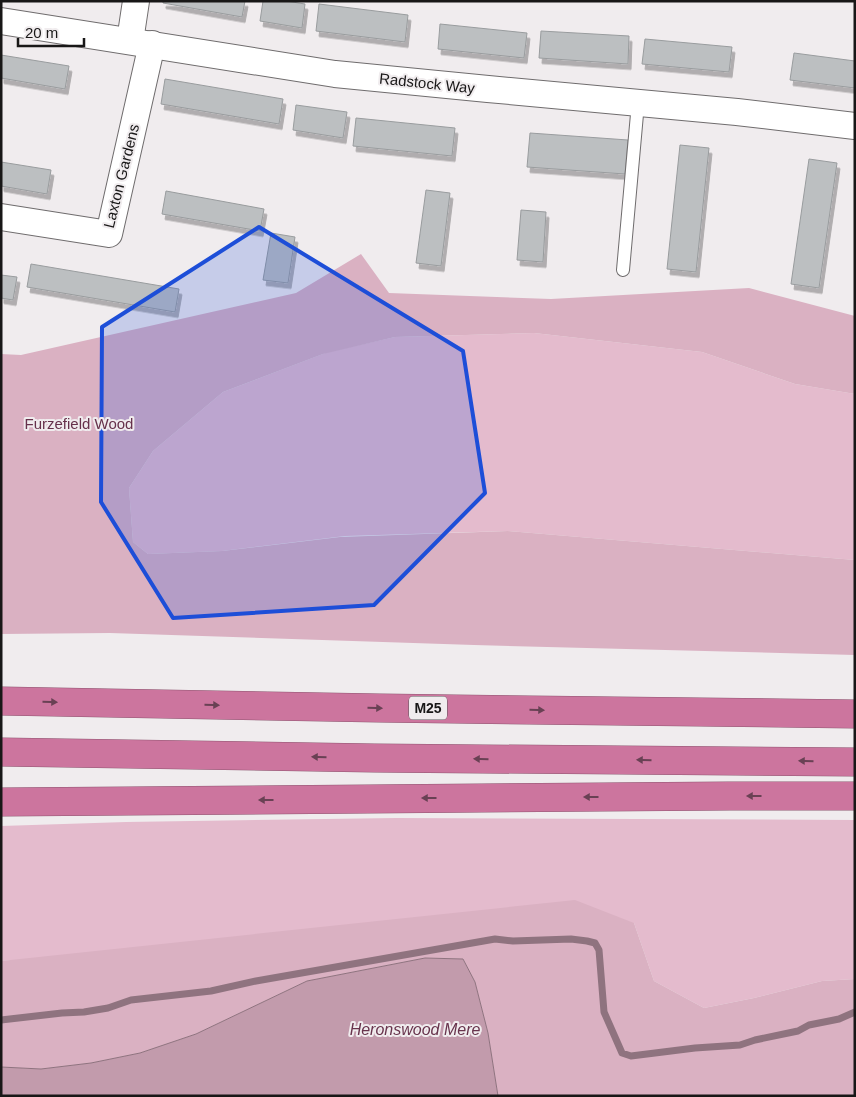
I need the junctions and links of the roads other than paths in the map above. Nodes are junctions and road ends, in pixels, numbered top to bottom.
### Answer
1 (136, 1) edge
2 (1, 21) edge
3 (141, 43) junction
4 (638, 103) junction
5 (855, 126) edge
6 (1, 217) edge
7 (623, 270) dead end
8 (1, 701) edge
9 (855, 714) edge
10 (1, 752) edge
11 (855, 762) edge
12 (855, 796) edge
13 (1, 802) edge

1 - 3 street
2 - 3 street, Radstock Way
3 - 4 street, Radstock Way
3 - 6 street, Laxton Gardens
4 - 5 street, Radstock Way
4 - 7 lane
8 -> 9 highway, M25
11 -> 10 highway
12 -> 13 highway

